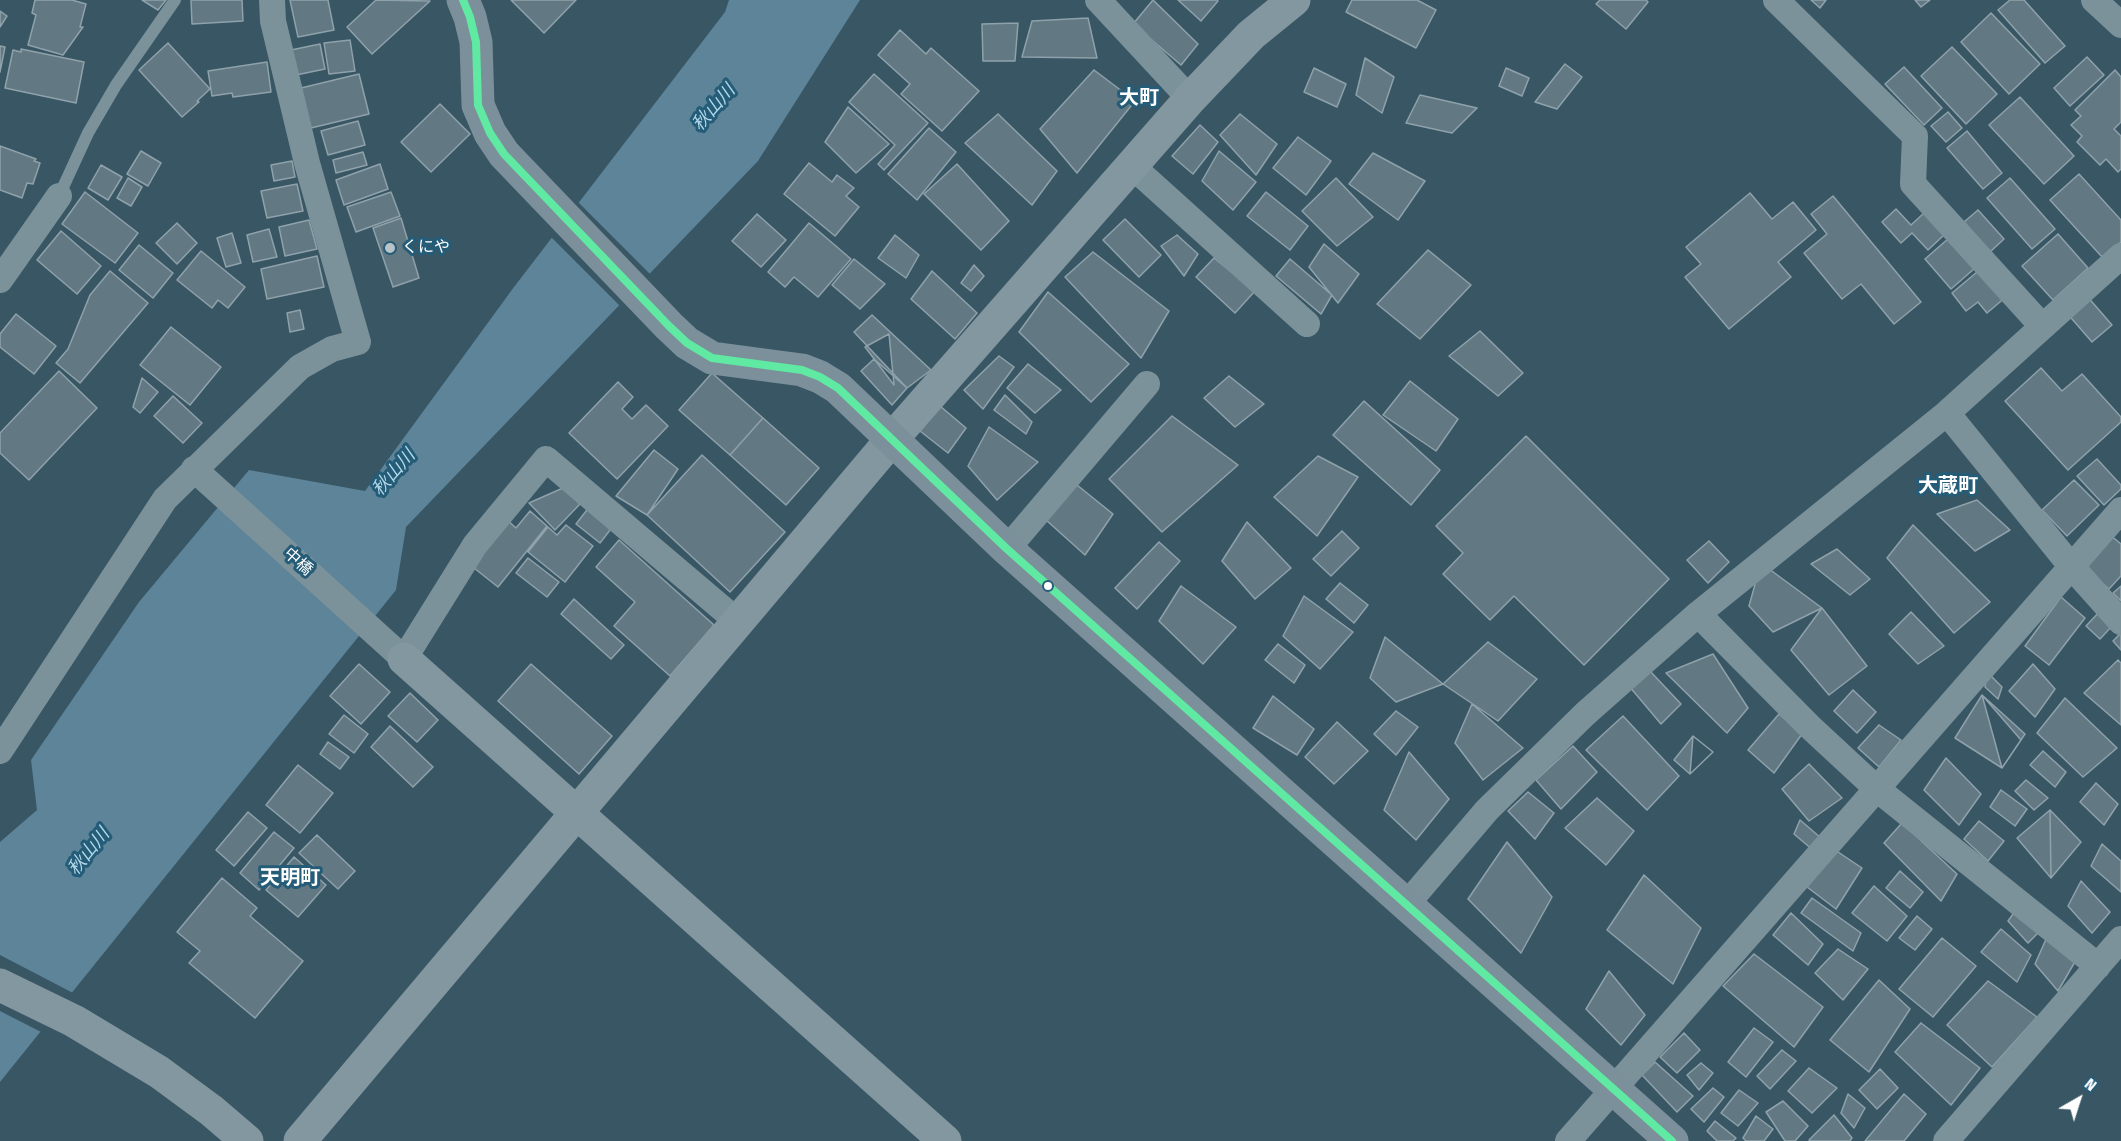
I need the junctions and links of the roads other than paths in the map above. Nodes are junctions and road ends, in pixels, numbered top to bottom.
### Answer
1 (175, 0) edge
2 (272, 0) edge
3 (463, 0) edge
4 (1098, 0) edge
5 (1294, 0) edge
6 (1776, 0) edge
7 (2094, 0) edge
8 (2121, 25) edge
9 (1190, 99) junction
10 (1132, 166) junction
11 (59, 196) joint
12 (2121, 256) edge
13 (0, 280) edge
14 (1307, 324) dead end
15 (2042, 326) junction
16 (1147, 384) dead end
17 (1947, 413) junction
18 (892, 439) junction
19 (201, 476) junction
20 (2121, 510) edge
21 (1007, 549) junction
22 (2071, 566) junction
23 (1698, 614) junction
24 (737, 621) junction
25 (2121, 622) edge
26 (396, 650) junction
27 (0, 752) edge
28 (1877, 789) junction
29 (577, 812) junction
30 (1406, 905) junction
31 (2121, 939) edge
32 (2098, 966) junction
33 (0, 985) edge
34 (1614, 1089) junction
35 (247, 1141) edge
36 (300, 1141) edge
37 (945, 1141) edge
38 (1568, 1141) edge
39 (1672, 1141) edge
40 (1946, 1141) edge

1 - 11 lane
2 - 19 street
3 - 18 main road
4 - 9 street
5 - 9 street
6 - 15 street
7 - 8 street
9 - 10 street
10 - 14 street
10 - 18 street
11 - 13 street
12 - 15 street
15 - 17 street
16 - 21 street
17 - 22 street
17 - 23 street
18 - 21 main road
18 - 24 street
19 - 26 street, 中橋
19 - 27 street
20 - 22 street
21 - 30 main road
22 - 25 street
22 - 28 street
23 - 28 street
23 - 30 street
24 - 26 street
24 - 29 street
26 - 29 street
28 - 32 street
28 - 34 street
29 - 36 street
29 - 37 street
30 - 34 main road
31 - 32 street
32 - 40 street
33 - 35 street
34 - 38 street
34 - 39 main road

